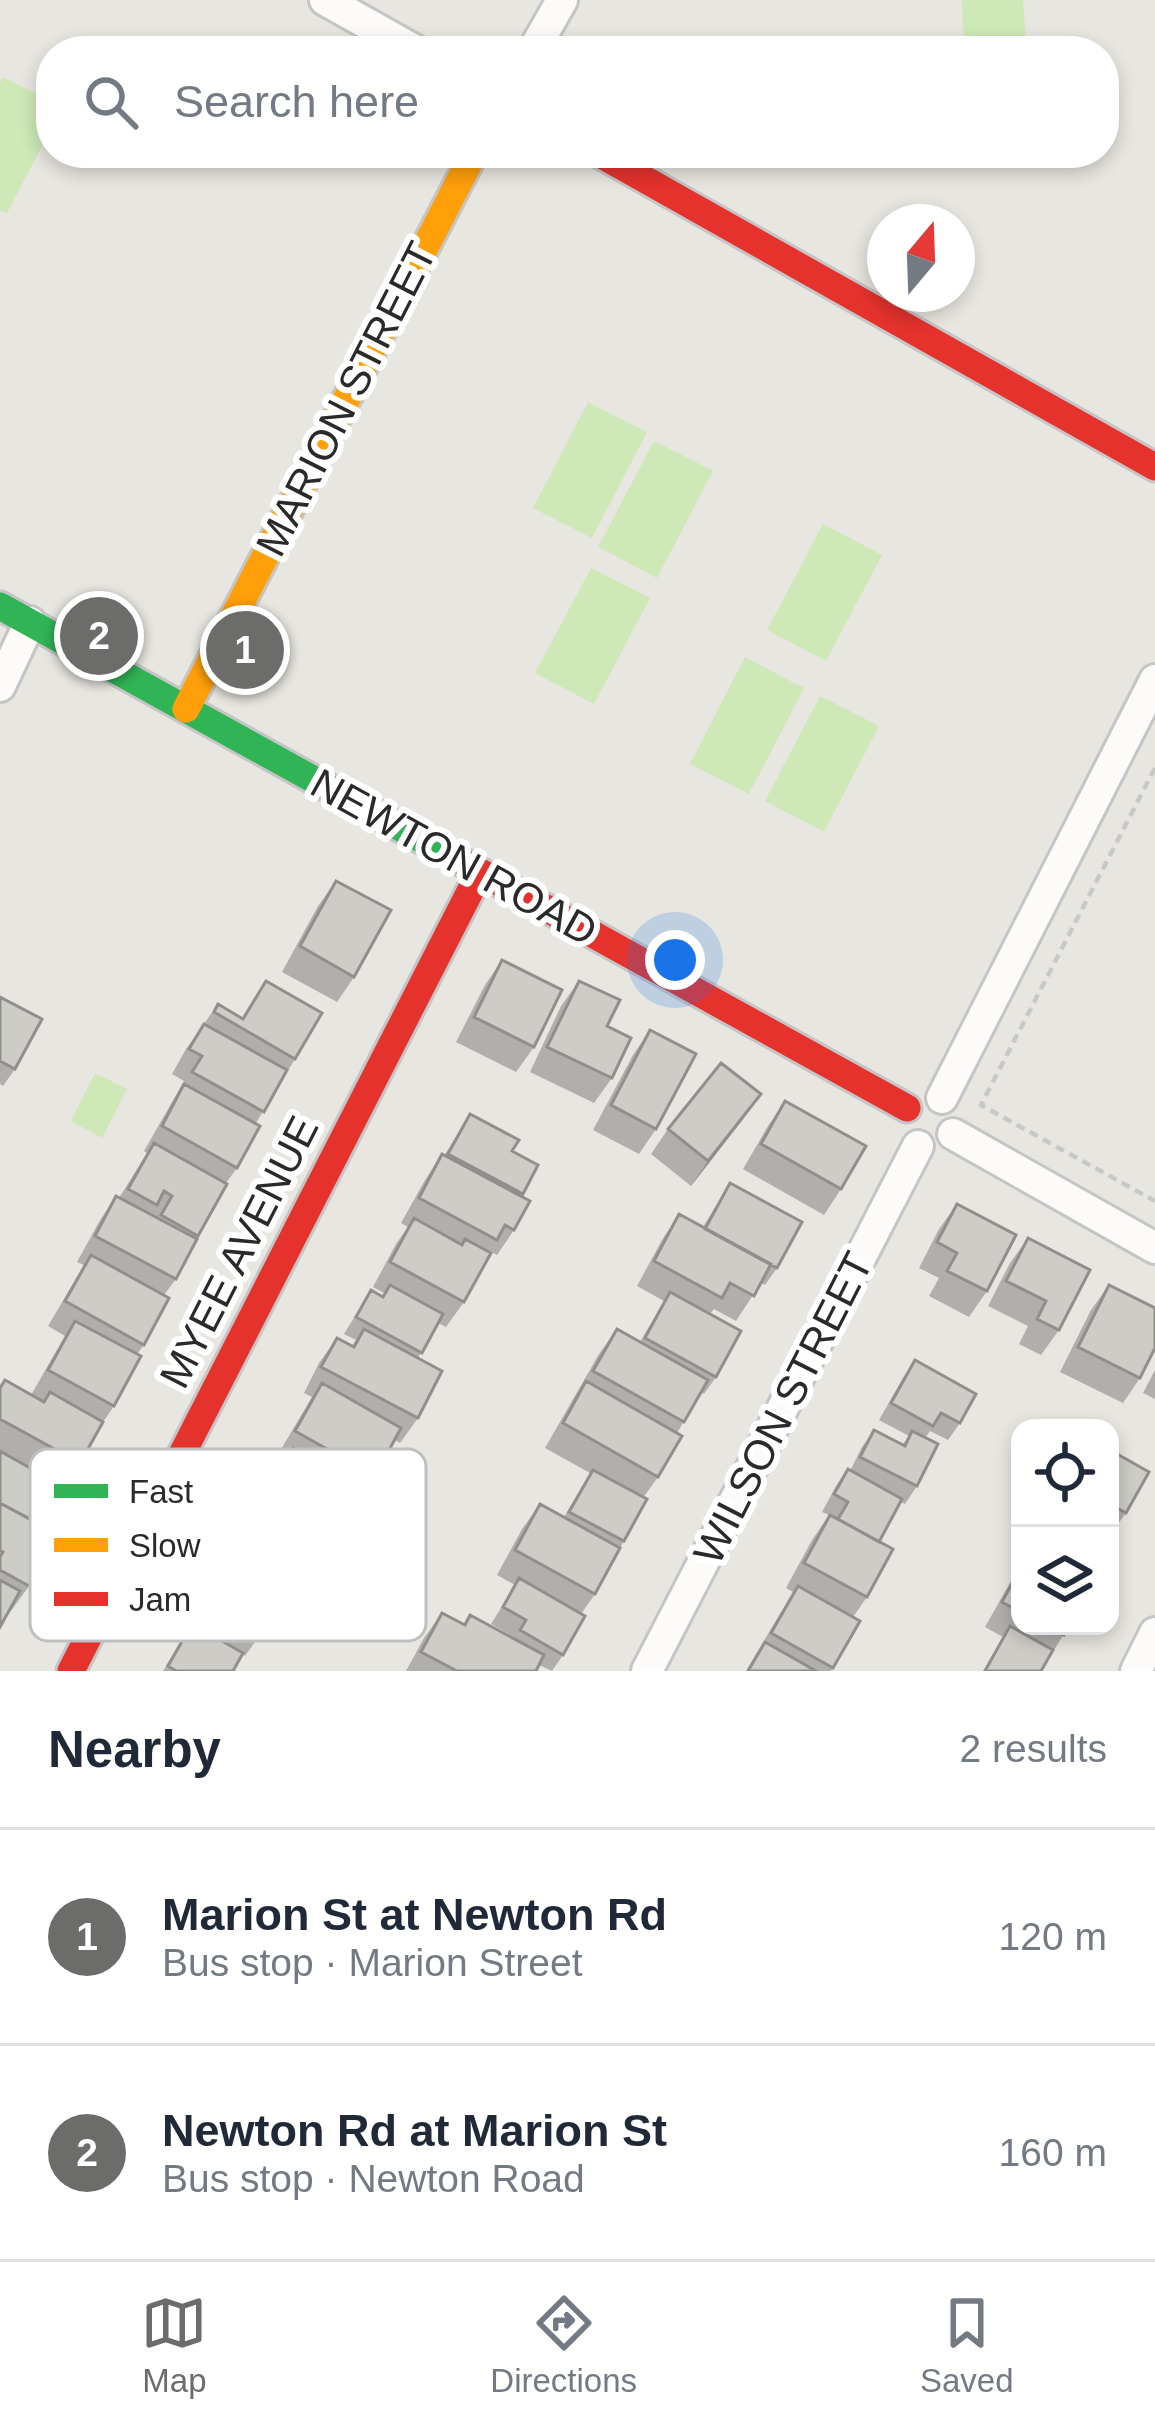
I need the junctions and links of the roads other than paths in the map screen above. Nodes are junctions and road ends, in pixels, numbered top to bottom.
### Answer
1 (325, 0) edge
2 (562, 0) edge
3 (389, 36) edge
4 (542, 36) edge
5 (466, 168) edge
6 (625, 168) edge
7 (1155, 467) edge
8 (0, 605) edge
9 (30, 622) junction
10 (1155, 680) edge
11 (0, 686) edge
12 (186, 709) junction
13 (480, 872) junction
14 (942, 1098) junction
15 (907, 1108) junction
16 (953, 1134) junction
17 (918, 1146) junction
18 (1155, 1248) edge
19 (185, 1449) edge
20 (1155, 1633) edge
21 (86, 1641) edge
22 (71, 1671) edge
23 (647, 1671) edge
24 (1136, 1671) edge

1 - 3 street
2 - 4 street
5 - 12 street, MARION STREET
6 - 7 street
8 - 9 street, NEWTON ROAD
9 - 11 street
9 - 12 street, NEWTON ROAD
10 - 14 street
12 - 13 street, NEWTON ROAD
13 - 15 street, NEWTON ROAD
13 - 19 street, MYEE AVENUE
14 - 15 street
14 - 16 street
15 - 17 street
16 - 17 street
16 - 18 street
17 - 23 street, WILSON STREET
20 - 24 street
21 - 22 street, MYEE AVENUE

